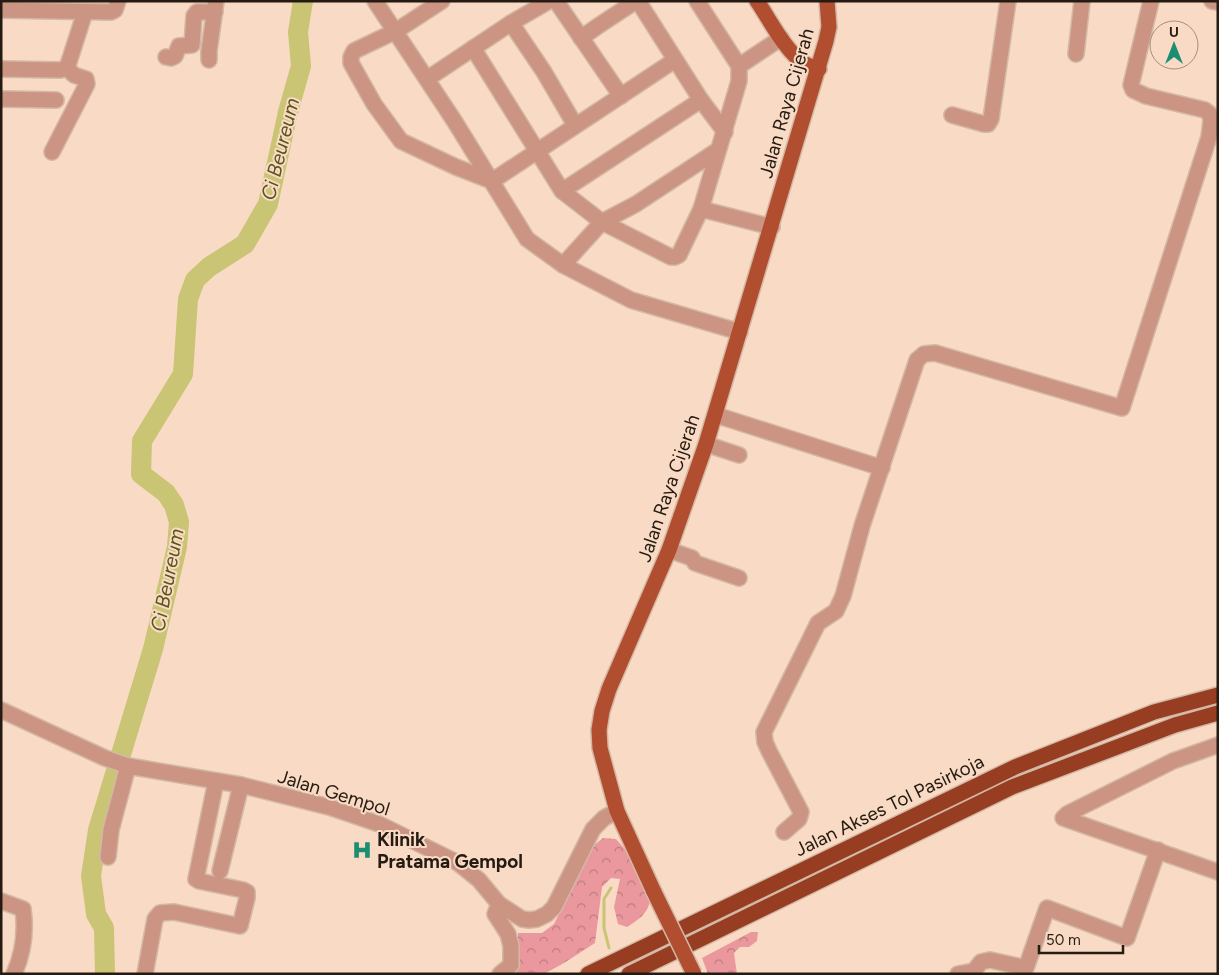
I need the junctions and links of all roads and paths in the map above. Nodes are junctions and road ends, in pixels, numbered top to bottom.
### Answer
1 (375, 1) edge
2 (442, 1) edge
3 (549, 1) edge
4 (556, 1) edge
5 (637, 1) edge
6 (697, 1) edge
7 (758, 1) edge
8 (827, 1) edge
9 (1008, 1) edge
10 (1082, 1) edge
11 (1151, 1) edge
12 (1212, 1) edge
13 (1218, 2) edge
14 (117, 6) edge
15 (215, 7) edge
16 (1, 10) edge
17 (86, 12) junction
18 (511, 23) junction
19 (396, 31) junction
20 (581, 38) junction
21 (781, 38) junction
22 (473, 48) junction
23 (1076, 54) dead end
24 (166, 57) dead end
25 (209, 60) dead end
26 (676, 60) junction
27 (739, 66) junction
28 (67, 68) junction
29 (1, 69) edge
30 (819, 69) junction
31 (427, 80) junction
32 (621, 96) junction
33 (1, 98) edge
34 (56, 100) dead end
35 (701, 100) junction
36 (952, 115) dead end
37 (575, 125) junction
38 (725, 132) junction
39 (718, 150) junction
40 (52, 152) dead end
41 (537, 152) junction
42 (492, 181) junction
43 (562, 191) junction
44 (701, 209) junction
45 (602, 222) junction
46 (772, 227) junction
47 (563, 265) junction
48 (740, 332) junction
49 (716, 415) junction
50 (706, 444) junction
51 (739, 454) dead end
52 (882, 468) junction
53 (669, 550) junction
54 (739, 578) dead end
55 (1218, 695) edge
56 (1, 710) edge
57 (1218, 713) edge
58 (1218, 745) edge
59 (128, 766) junction
60 (216, 781) junction
61 (241, 785) junction
62 (617, 811) junction
63 (784, 832) dead end
64 (1158, 850) junction
65 (108, 857) dead end
66 (220, 871) dead end
67 (1218, 872) edge
68 (1, 902) edge
69 (499, 904) junction
70 (14, 974) edge
71 (145, 974) edge
72 (500, 974) edge
73 (588, 974) edge
74 (629, 974) edge
75 (694, 974) edge
76 (958, 974) edge

1 - 19 street
2 - 19 street
3 - 18 street
4 - 20 street
5 - 20 street
5 - 26 street
6 - 27 street
7 - 21 main road
8 - 30 main road, Jalan Raya Cijerah
9 - 36 street
10 - 23 street
11 - 52 street
12 - 13 street
14 - 17 street
15 - 24 street
15 - 25 street
16 - 17 street
17 - 28 street
18 - 22 street
18 - 37 street
19 - 31 street
19 - 42 street
20 - 32 street
21 - 27 street
21 - 30 main road
22 - 31 street
22 - 41 street
26 - 32 street
26 - 35 street
27 - 38 street
28 - 29 street
28 - 40 street
30 - 46 main road, Jalan Raya Cijerah
31 - 42 street
32 - 37 street
33 - 34 street
35 - 38 street
35 - 43 street
37 - 41 street
38 - 39 street
39 - 44 street
39 - 45 street
41 - 42 street
41 - 43 street
42 - 47 street
43 - 45 street
44 - 45 street
44 - 46 street
45 - 47 street
46 - 48 main road, Jalan Raya Cijerah
47 - 48 street
48 - 49 main road, Jalan Raya Cijerah
49 - 50 main road, Jalan Raya Cijerah
49 - 52 street
50 - 51 street
50 - 53 main road, Jalan Raya Cijerah
52 - 63 street
53 - 54 street
53 - 62 main road, Jalan Raya Cijerah
55 - 73 highway, Jalan Akses Tol Pasirkoja
56 - 59 street, Jalan Gempol
57 - 74 highway, Jalan Akses Tol Pasirkoja
58 - 64 street
59 - 60 street, Jalan Gempol
59 - 65 street
60 - 61 street, Jalan Gempol
60 - 71 street
61 - 66 street
61 - 69 street, Jalan Gempol
62 - 69 street, Jalan Gempol
62 - 75 main road, Jalan Raya Cijerah, bridge
64 - 67 street
64 - 76 street
68 - 70 street
69 - 72 street

